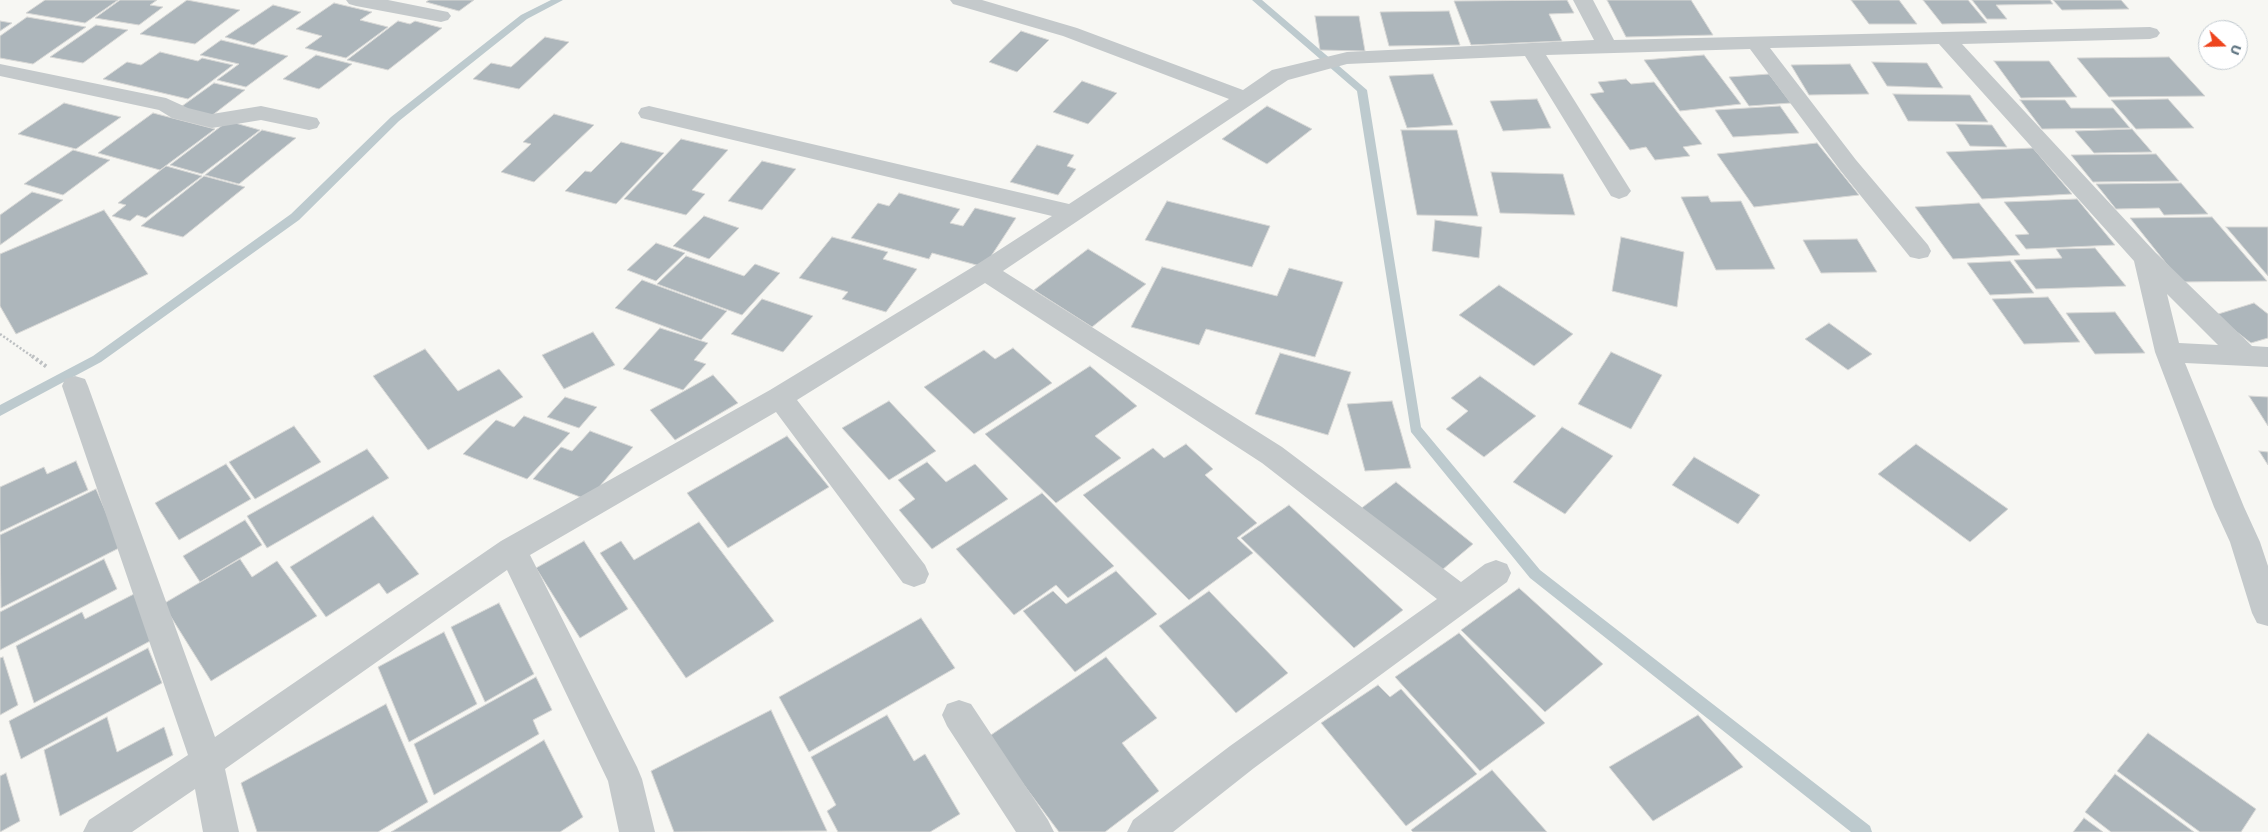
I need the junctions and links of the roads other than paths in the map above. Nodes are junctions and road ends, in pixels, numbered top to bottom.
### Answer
1 (356, 0) edge
2 (960, 0) edge
3 (1583, 0) edge
4 (442, 16) dead end
5 (2150, 33) dead end
6 (1945, 38) junction
7 (1755, 42) junction
8 (1607, 46) junction
9 (1532, 50) junction
10 (0, 70) edge
11 (1246, 98) junction
12 (649, 113) dead end
13 (309, 123) dead end
14 (1619, 191) dead end
15 (1074, 213) junction
16 (1919, 252) dead end
17 (2146, 258) junction
18 (985, 271) junction
19 (2168, 352) junction
20 (2256, 356) edge
21 (76, 386) road end
22 (780, 397) junction
23 (2256, 542) edge
24 (512, 550) junction
25 (1496, 573) dead end
26 (914, 574) dead end
27 (1459, 598) junction
28 (2268, 613) edge
29 (959, 715) dead end
30 (206, 762) junction
31 (101, 832) edge
32 (221, 832) edge
33 (636, 832) edge
34 (1036, 832) edge
35 (1145, 832) edge

1 - 4 street
2 - 11 street
3 - 8 street
5 - 6 street
6 - 7 street
6 - 17 street
7 - 8 street
7 - 16 street
8 - 9 street
9 - 11 street
9 - 14 street
10 - 13 street
11 - 15 street
12 - 15 street
15 - 18 street
17 - 19 street
17 - 20 street
18 - 22 street
18 - 27 street
19 - 20 street
19 - 23 street
21 - 30 street
22 - 24 street
22 - 26 street
23 - 28 street
24 - 30 street
24 - 33 street
25 - 27 street
27 - 35 street
29 - 34 street
30 - 31 street
30 - 32 street

